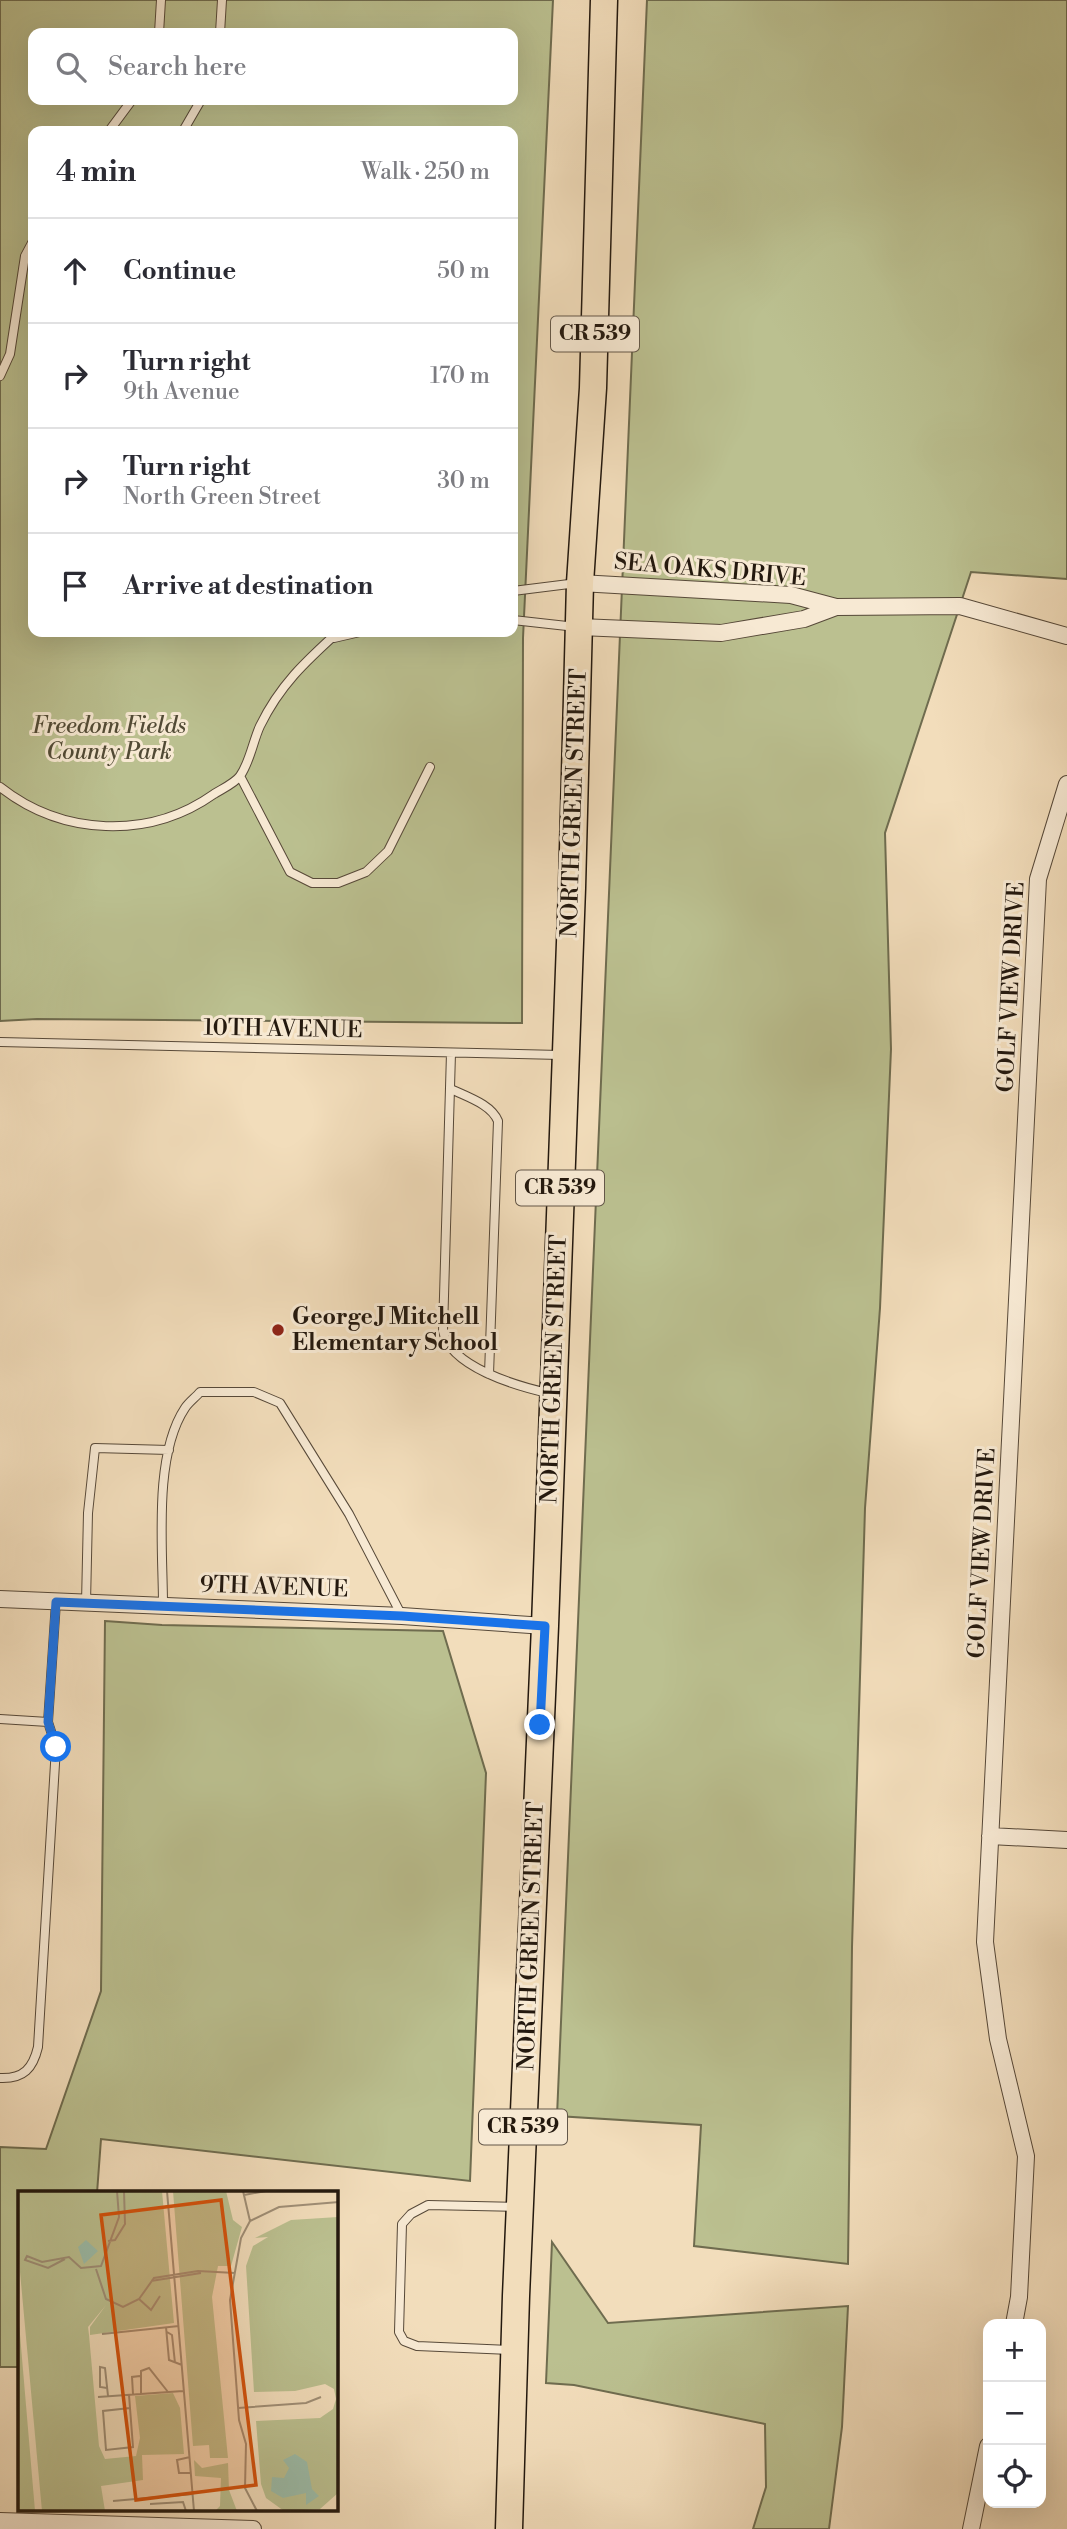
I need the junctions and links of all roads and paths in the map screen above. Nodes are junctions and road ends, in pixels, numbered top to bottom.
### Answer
1 (161, 0) edge
2 (222, 0) edge
3 (604, 0) edge
4 (159, 28) edge
5 (220, 28) edge
6 (128, 105) edge
7 (198, 105) edge
8 (113, 126) edge
9 (186, 126) edge
10 (28, 250) edge
11 (0, 376) edge
12 (580, 583) junction
13 (518, 590) edge
14 (836, 607) junction
15 (518, 621) edge
16 (580, 627) junction
17 (1067, 636) edge
18 (336, 637) edge
19 (331, 638) joint
20 (430, 767) dead end
21 (240, 776) junction
22 (1067, 784) edge
23 (0, 787) edge
24 (0, 1042) edge
25 (451, 1053) junction
26 (565, 1056) junction
27 (451, 1089) junction
28 (489, 1374) junction
29 (553, 1394) junction
30 (169, 1450) junction
31 (0, 1599) edge
32 (56, 1602) junction
33 (86, 1603) junction
34 (163, 1605) junction
35 (402, 1616) junction
36 (545, 1626) junction
37 (0, 1719) edge
38 (48, 1722) junction
39 (990, 1836) junction
40 (1067, 1840) edge
41 (0, 2078) edge
42 (520, 2207) junction
43 (1015, 2319) edge
44 (514, 2351) junction
45 (983, 2470) edge
46 (0, 2521) edge
47 (125, 2527) edge
48 (253, 2529) edge
49 (509, 2529) edge
50 (971, 2529) edge

1 - 4 lane
2 - 5 lane
3 - 12 main road, NORTH GREEN STREET / CR 539
6 - 8 lane
7 - 9 lane
10 - 11 lane
12 - 13 lane
12 - 14 street, SEA OAKS DRIVE
12 - 16 main road, NORTH GREEN STREET / CR 539
14 - 16 street, SEA OAKS DRIVE
14 - 17 street, SEA OAKS DRIVE
15 - 16 lane
16 - 26 main road, NORTH GREEN STREET / CR 539
18 - 19 lane
19 - 21 lane
20 - 21 lane
21 - 23 lane
22 - 39 street, GOLF VIEW DRIVE
24 - 25 lane, 10TH AVENUE
25 - 26 lane, 10TH AVENUE
25 - 27 lane
26 - 29 main road, NORTH GREEN STREET / CR 539
27 - 28 lane
27 - 28 lane
28 - 29 lane
29 - 36 main road, NORTH GREEN STREET / CR 539
30 - 33 lane
30 - 34 lane
30 - 35 lane
31 - 32 street, 9TH AVENUE
32 - 33 street, 9TH AVENUE
32 - 38 lane
33 - 34 street, 9TH AVENUE
34 - 35 street, 9TH AVENUE
35 - 36 street, 9TH AVENUE
36 - 42 main road, NORTH GREEN STREET / CR 539
37 - 38 lane
38 - 41 lane
39 - 40 street
39 - 43 street, GOLF VIEW DRIVE
42 - 44 main road, NORTH GREEN STREET / CR 539
42 - 44 lane
44 - 49 main road, NORTH GREEN STREET / CR 539
45 - 50 street
46 - 47 street
47 - 48 street

